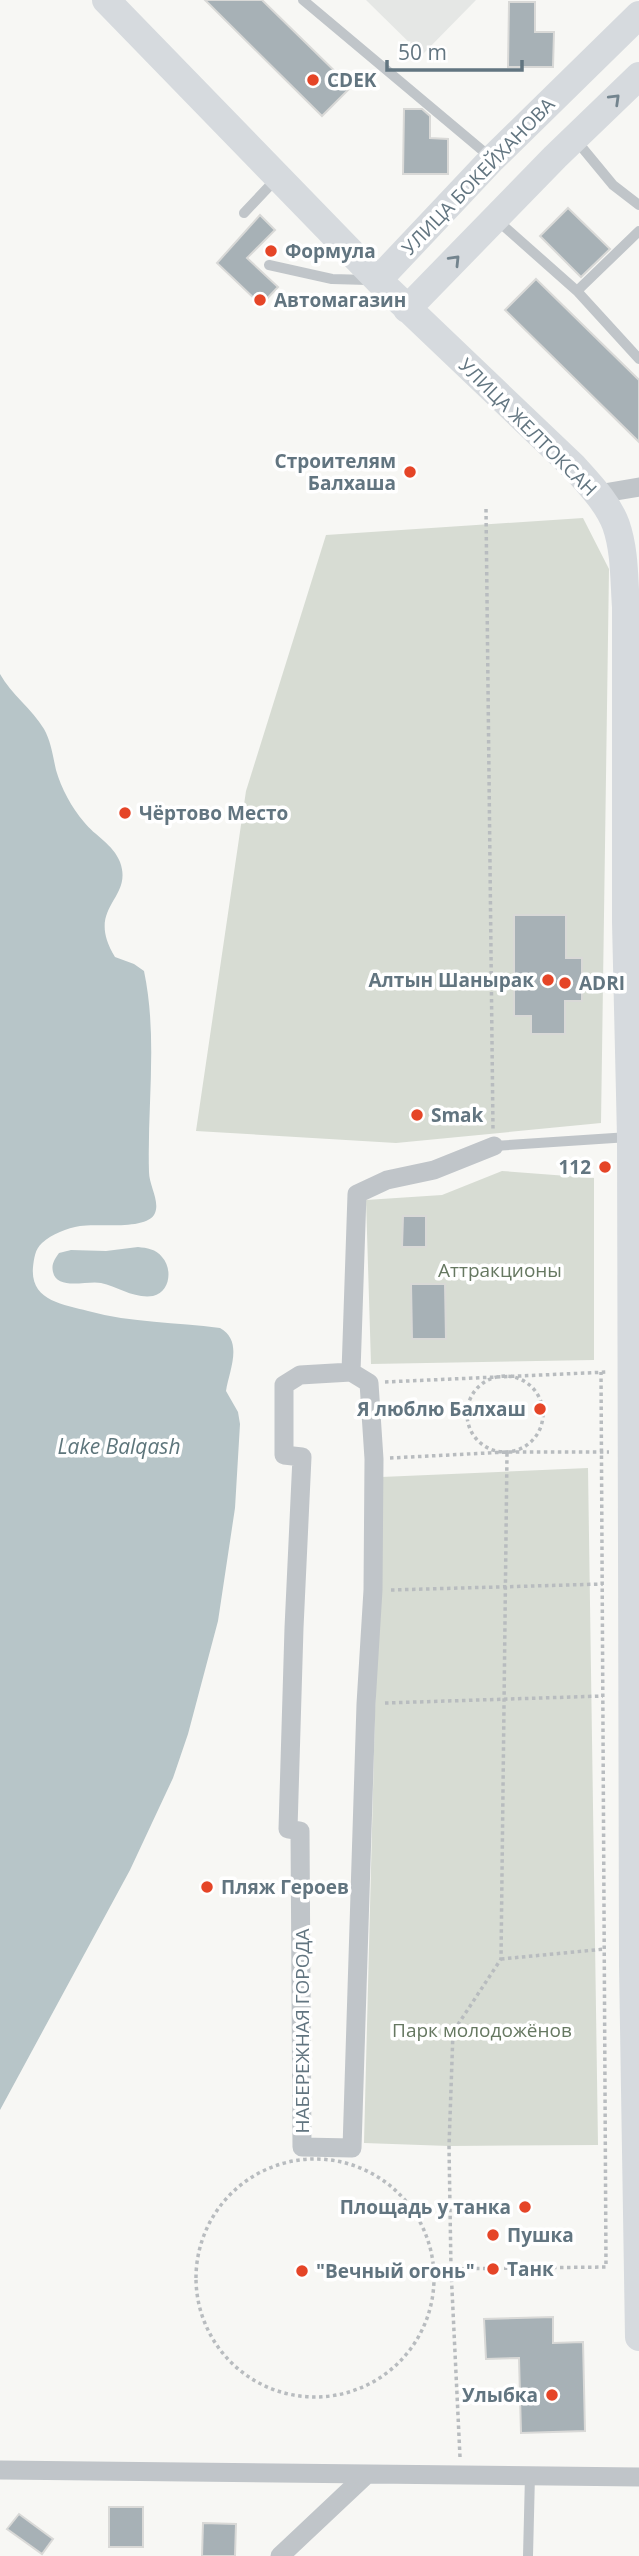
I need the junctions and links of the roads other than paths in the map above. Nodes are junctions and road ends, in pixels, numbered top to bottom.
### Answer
1 (303, 0) edge
2 (117, 7) edge
3 (639, 15) edge
4 (639, 76) edge
5 (575, 138) junction
6 (492, 159) junction
7 (277, 178) junction
8 (639, 205) edge
9 (244, 213) dead end
10 (495, 218) junction
11 (639, 231) edge
12 (269, 265) dead end
13 (378, 280) junction
14 (577, 291) junction
15 (407, 309) junction
16 (639, 359) edge
17 (639, 487) edge
18 (598, 494) junction
19 (633, 922) edge
20 (635, 1137) edge
21 (494, 1146) joint
22 (351, 1371) junction
23 (636, 1715) edge
24 (636, 1965) edge
25 (638, 2224) edge
26 (639, 2337) edge
27 (0, 2470) edge
28 (366, 2475) junction
29 (530, 2476) junction
30 (639, 2477) edge
31 (282, 2555) edge
32 (528, 2556) edge

1 - 6 lane
2 - 7 street, УЛИЦА ЖЕЛТОКСАН
3 - 6 street, УЛИЦА БОКЕЙХАНОВА
5 -> 4 street
5 - 8 lane
5 - 10 street
6 - 13 street, УЛИЦА БОКЕЙХАНОВА
7 - 9 lane
7 - 13 street, УЛИЦА ЖЕЛТОКСАН
10 - 14 lane
15 -> 10 street
11 - 14 lane
12 - 13 lane
13 - 15 street, УЛИЦА ЖЕЛТОКСАН
14 - 16 lane
15 - 18 street, УЛИЦА ЖЕЛТОКСАН
17 - 18 street
18 - 19 street, УЛИЦА ЖЕЛТОКСАН
19 - 20 street, УЛИЦА ЖЕЛТОКСАН
20 - 21 lane
20 - 23 street, УЛИЦА ЖЕЛТОКСАН
21 - 22 street
22 - 22 street, НАБЕРЕЖНАЯ ГОРОДА
23 - 24 street, УЛИЦА ЖЕЛТОКСАН
24 - 25 street, УЛИЦА ЖЕЛТОКСАН
25 - 26 street, УЛИЦА ЖЕЛТОКСАН
27 - 28 street
28 - 29 street
28 - 31 street
29 - 30 street
29 - 32 lane

